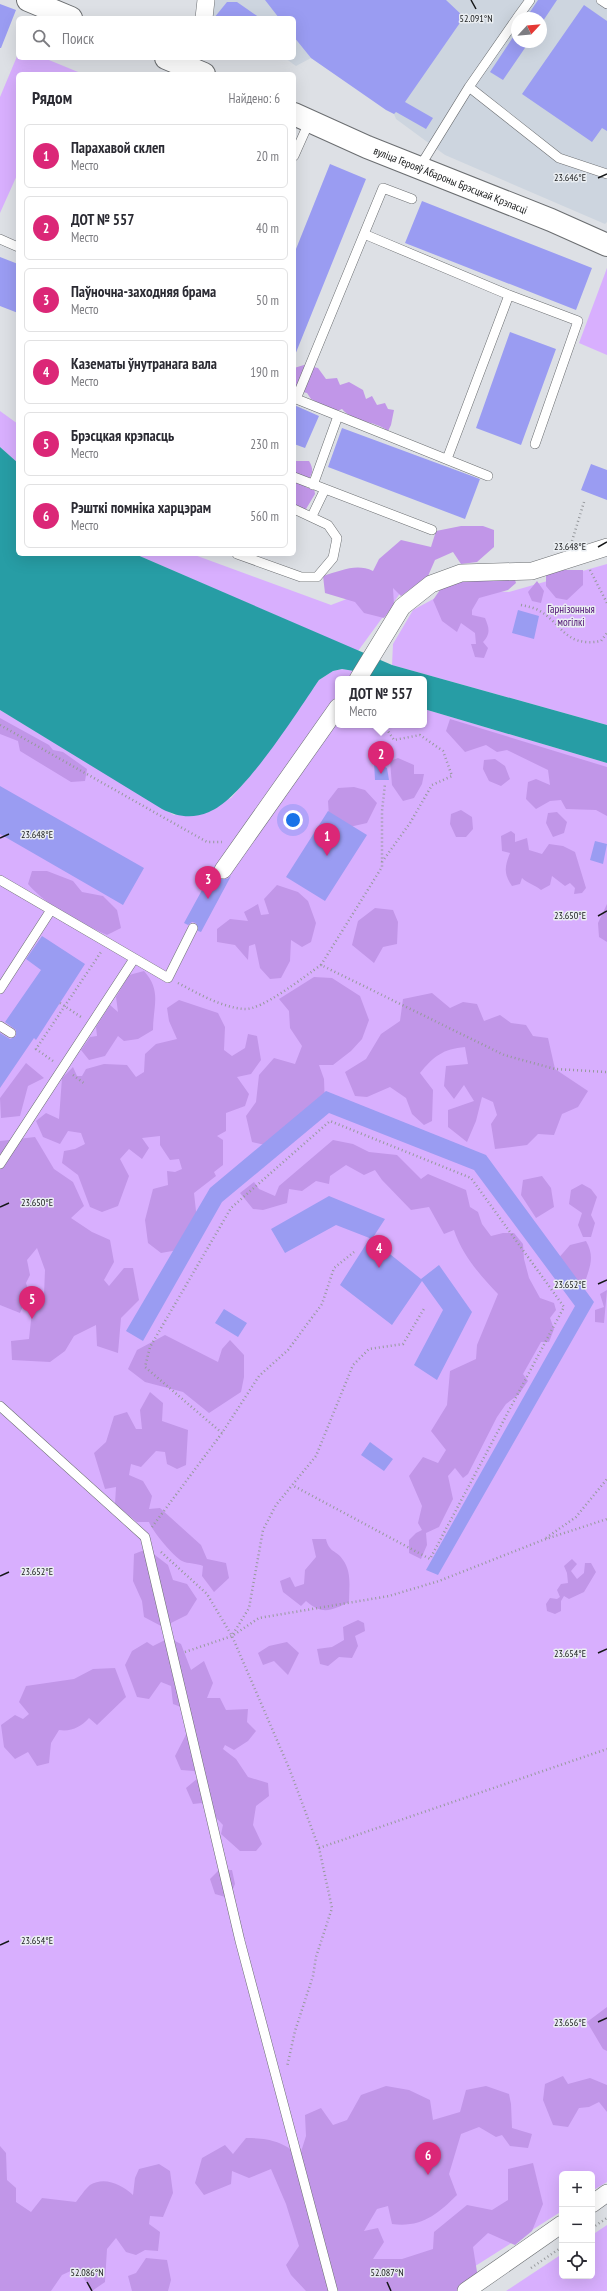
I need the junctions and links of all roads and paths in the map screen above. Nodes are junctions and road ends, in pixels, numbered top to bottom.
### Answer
1 (28, 0) edge
2 (206, 0) edge
3 (530, 0) edge
4 (601, 0) edge
5 (607, 4) edge
6 (521, 12) edge
7 (66, 16) edge
8 (204, 16) edge
9 (511, 27) edge
10 (173, 60) edge
11 (199, 68) edge
12 (469, 87) junction
13 (302, 117) edge
14 (296, 146) edge
15 (419, 169) junction
16 (607, 174) edge
17 (412, 199) dead end
18 (364, 234) junction
19 (0, 239) edge
20 (607, 245) edge
21 (16, 246) edge
22 (509, 295) junction
23 (296, 397) edge
24 (296, 399) edge
25 (338, 416) junction
26 (535, 444) dead end
27 (447, 459) junction
28 (488, 476) dead end
29 (296, 478) edge
30 (313, 485) junction
31 (325, 489) junction
32 (584, 502) dead end
33 (296, 510) edge
34 (312, 516) junction
35 (432, 530) dead end
36 (607, 547) edge
37 (243, 556) edge
38 (580, 556) junction
39 (607, 603) edge
40 (521, 605) dead end
41 (607, 633) edge
42 (360, 676) edge
43 (335, 711) edge
44 (0, 725) edge
45 (386, 728) edge
46 (385, 784) dead end
47 (244, 841) junction
48 (382, 862) junction
49 (223, 870) dead end
50 (0, 880) edge
51 (51, 910) junction
52 (193, 928) dead end
53 (107, 944) junction
54 (134, 959) junction
55 (321, 965) junction
56 (168, 978) junction
57 (0, 989) edge
58 (60, 1003) dead end
59 (65, 1007) junction
60 (91, 1024) junction
61 (0, 1026) edge
62 (11, 1033) dead end
63 (63, 1068) junction
64 (607, 1072) edge
65 (0, 1164) edge
66 (354, 1252) dead end
67 (425, 1307) dead end
68 (0, 1406) edge
69 (222, 1433) junction
70 (607, 1479) edge
71 (292, 1485) junction
72 (607, 1519) edge
73 (145, 1537) junction
74 (543, 1540) junction
75 (232, 1636) junction
76 (174, 1656) junction
77 (607, 1749) edge
78 (319, 1848) junction
79 (287, 2070) dead end
80 (607, 2193) edge
81 (595, 2202) edge
82 (607, 2218) edge
83 (559, 2226) edge
84 (595, 2226) edge
85 (333, 2291) edge
86 (466, 2291) edge

1 - 7 main road
2 - 8 street
3 - 6 lane
4 - 5 lane
9 - 12 lane
10 - 11 main road
12 - 15 lane
12 - 16 lane
13 - 14 lane
13 - 15 main road, вуліца Герояў Абароны Брэсцкай Крэпасці
15 - 20 main road, вуліца Герояў Абароны Брэсцкай Крэпасці
17 - 18 lane
18 - 22 lane
18 - 23 lane
19 - 21 lane
22 - 26 lane
22 - 27 lane
24 - 25 lane
25 - 27 lane
25 - 30 lane
27 - 28 lane
29 - 30 lane
30 - 31 lane
31 - 34 lane
31 - 35 lane
32 - 38 path
33 - 34 lane
34 - 37 lane
36 - 38 street
38 - 39 path
38 - 42 street
40 - 41 path
43 - 47 street
44 - 47 path
45 - 48 path
46 - 48 path
47 - 49 street
48 - 55 path
50 - 51 lane
51 - 53 lane
51 - 57 lane
52 - 56 lane
53 - 54 lane
53 - 59 path
54 - 56 lane
54 - 60 lane
55 - 56 path
55 - 64 path
58 - 59 path
59 - 60 path
59 - 63 path
60 - 63 lane
61 - 62 lane
63 - 65 lane
66 - 69 path
67 - 71 path
68 - 73 lane
69 - 71 path
69 - 73 path
70 - 74 path
71 - 75 path
72 - 74 path
73 - 75 path
73 - 76 lane
74 - 75 path
75 - 76 path
75 - 78 path
76 - 85 lane
77 - 78 path
78 - 79 path
80 - 81 street
82 - 84 path
83 - 86 street

